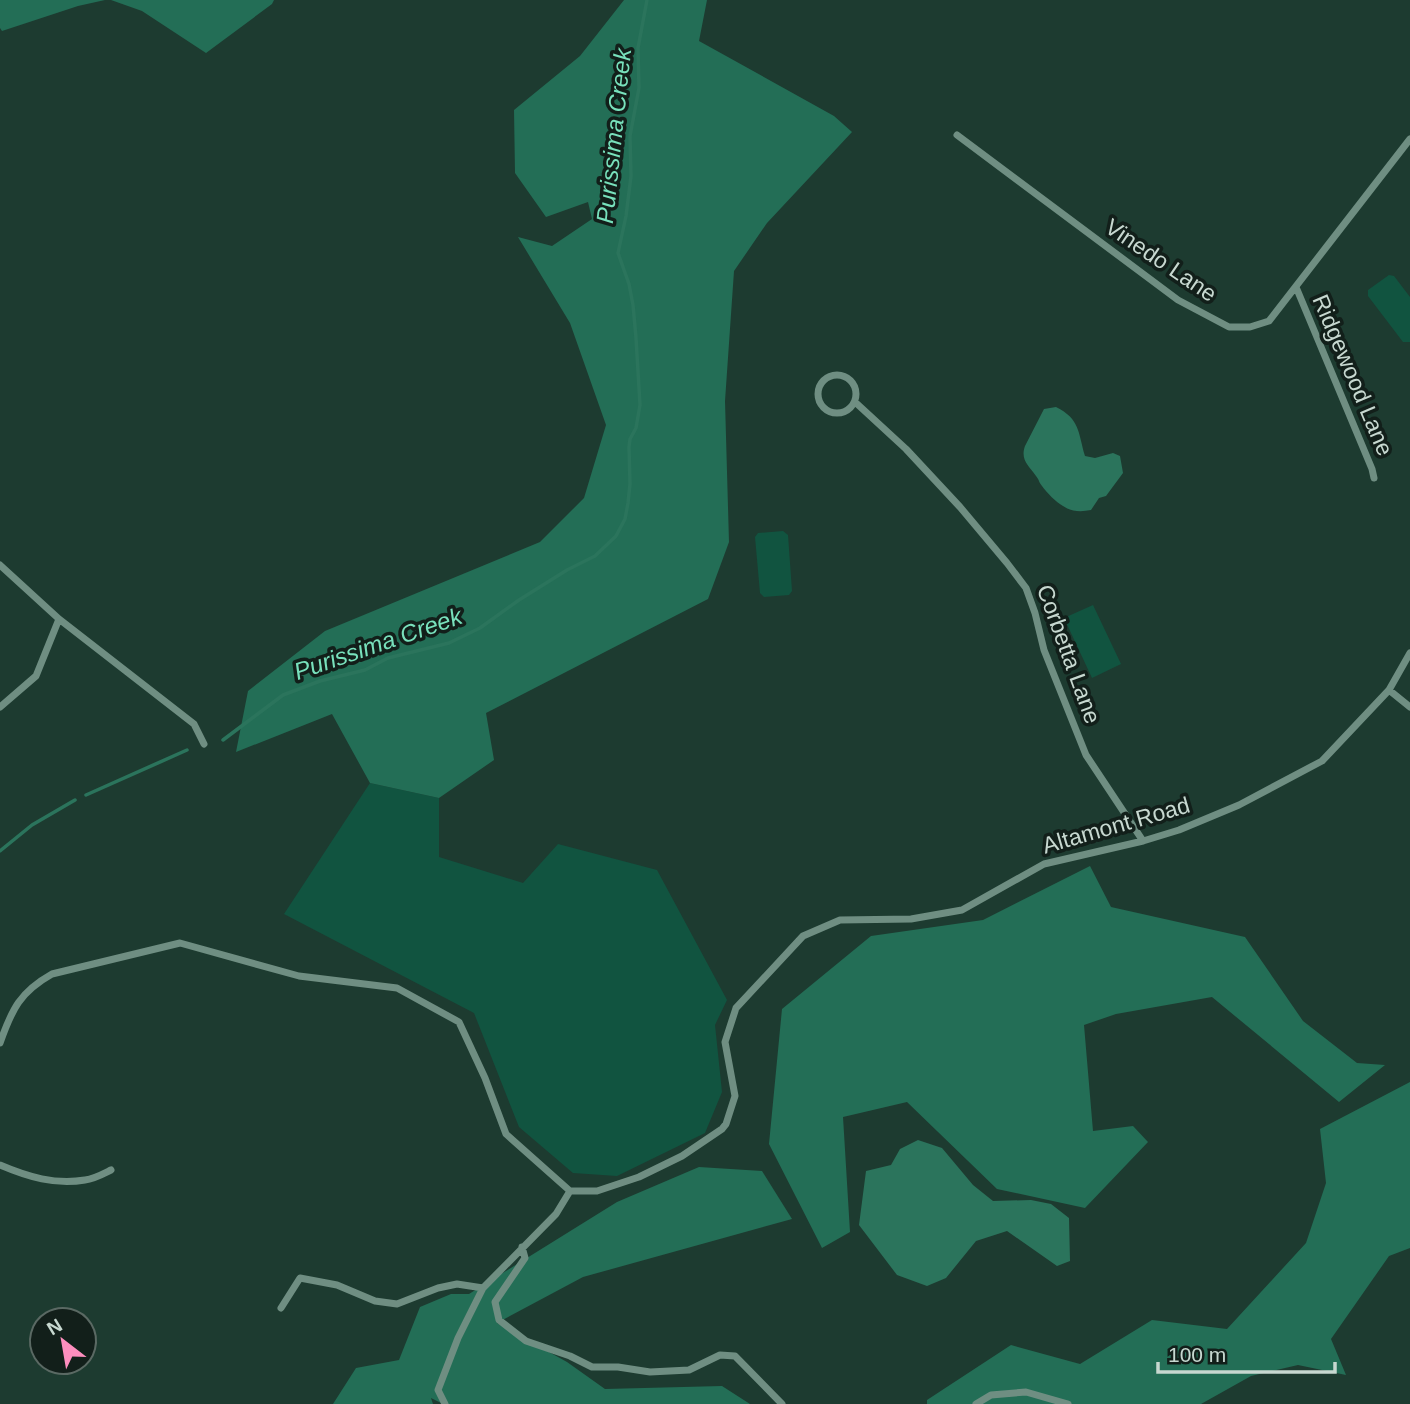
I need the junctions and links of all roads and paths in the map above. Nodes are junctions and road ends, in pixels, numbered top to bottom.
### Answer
1 (957, 135) dead end
2 (1410, 139) edge
3 (1296, 287) junction
4 (855, 402) junction
5 (1374, 478) dead end
6 (0, 565) edge
7 (59, 619) junction
8 (1410, 653) edge
9 (1389, 690) junction
10 (0, 707) edge
11 (1410, 707) edge
12 (204, 744) dead end
13 (1143, 841) junction
14 (0, 1043) edge
15 (0, 1165) edge
16 (111, 1170) dead end
17 (570, 1191) junction
18 (522, 1247) junction
19 (483, 1288) junction
20 (281, 1307) dead end
21 (445, 1404) edge
22 (782, 1404) edge
23 (976, 1404) edge
24 (1068, 1404) edge

1 - 3 street, Vinedo Lane
2 - 3 street, Vinedo Lane
3 - 5 street, Ridgewood Lane
4 - 4 street, Corbetta Lane
4 - 13 street, Corbetta Lane
6 - 7 street
7 - 10 street
7 - 12 street
8 - 9 street, Altamont Road
9 - 11 street
9 - 13 street, Altamont Road
13 - 17 street, Altamont Road
14 - 17 street
15 - 16 street
17 - 18 street
18 - 19 street
18 - 22 street
19 - 20 street
19 - 21 street
23 - 24 street

